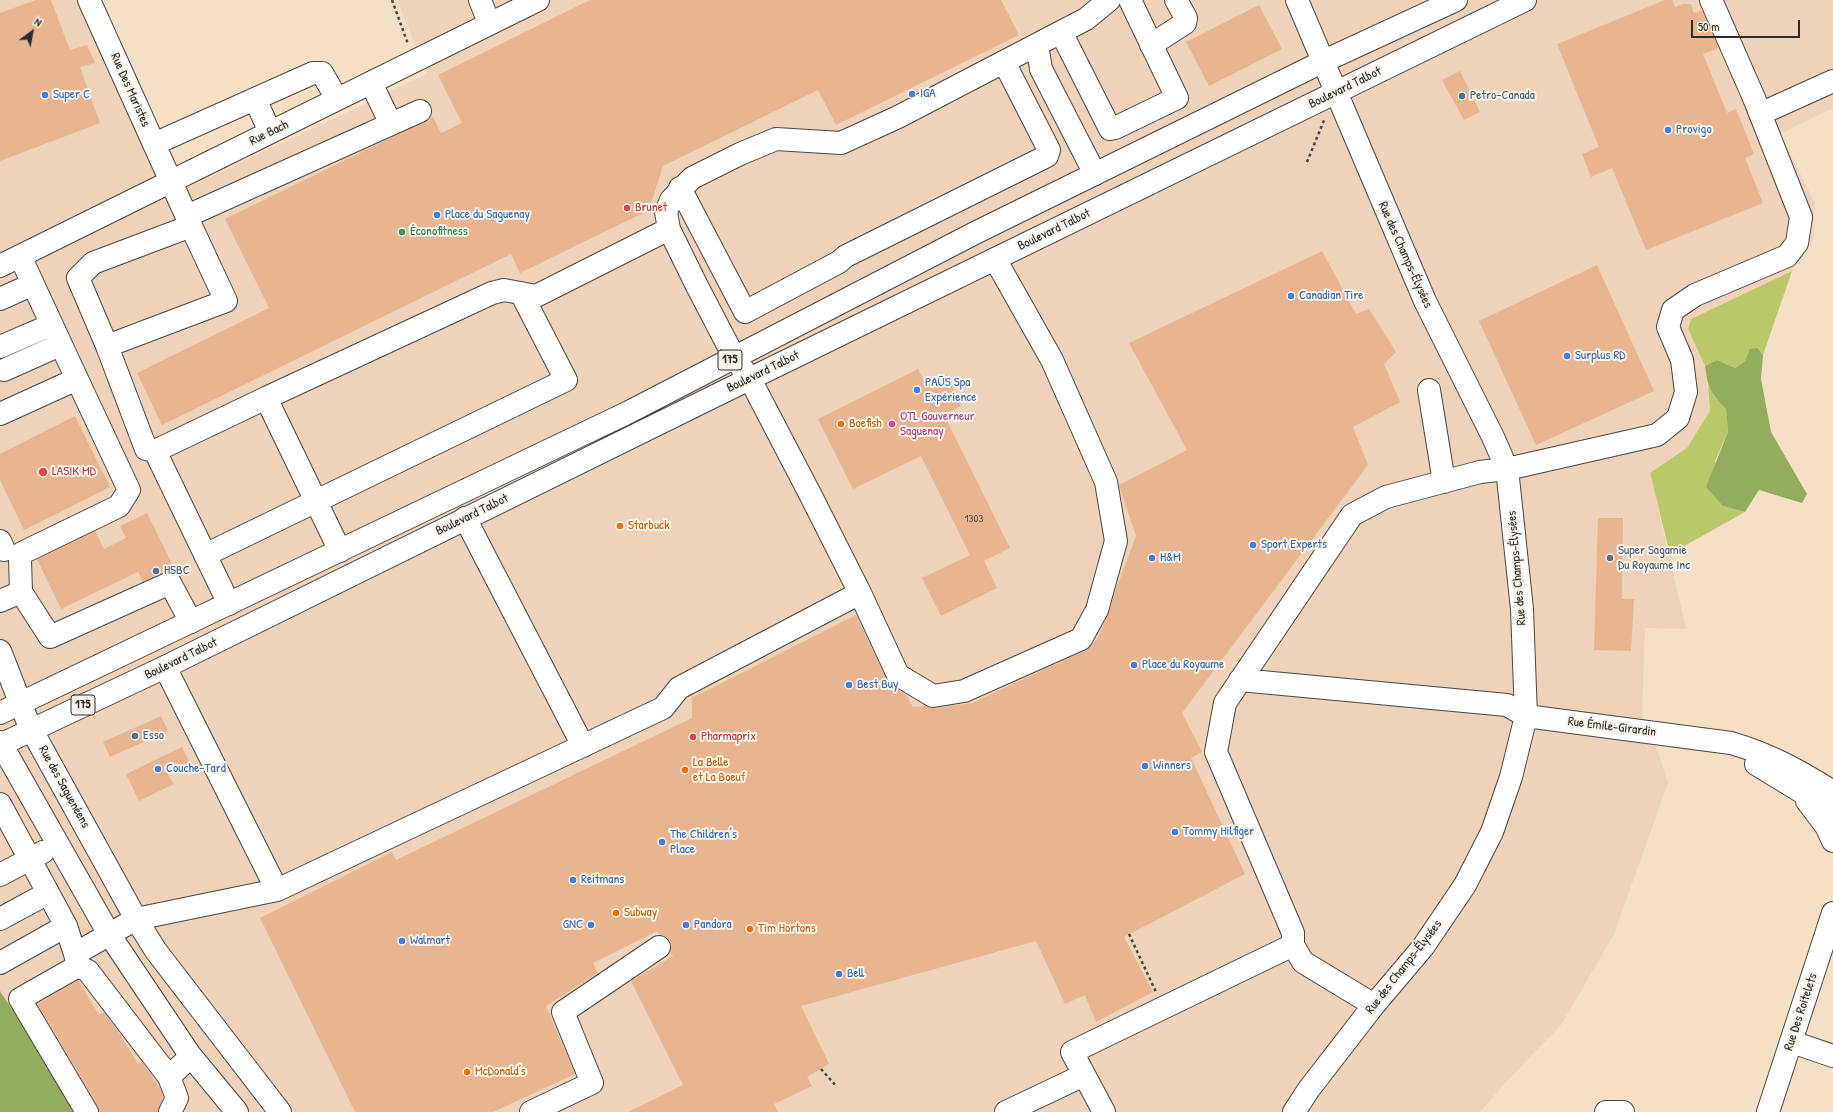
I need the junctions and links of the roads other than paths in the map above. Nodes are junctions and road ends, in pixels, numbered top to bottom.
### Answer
1 (89, 0) edge
2 (480, 0) edge
3 (538, 0) edge
4 (1109, 0) edge
5 (1130, 0) edge
6 (1176, 0) edge
7 (1297, 0) edge
8 (1456, 0) edge
9 (1525, 0) edge
10 (1712, 0) edge
11 (489, 23) junction
12 (1061, 32) junction
13 (1037, 45) junction
14 (1151, 45) junction
15 (1004, 62) junction
16 (1322, 62) junction
17 (1833, 81) edge
18 (371, 83) junction
19 (1335, 93) junction
20 (255, 99) junction
21 (337, 99) junction
22 (420, 111) dead end
23 (1760, 114) junction
24 (391, 124) junction
25 (270, 132) junction
26 (154, 144) junction
27 (1095, 174) junction
28 (171, 180) junction
29 (680, 188) junction
30 (189, 221) junction
31 (669, 229) junction
32 (20, 256) junction
33 (995, 259) junction
34 (0, 266) edge
35 (33, 284) junction
36 (521, 293) junction
37 (0, 299) edge
38 (51, 325) junction
39 (60, 345) junction
40 (107, 346) junction
41 (0, 347) edge
42 (734, 357) junction
43 (4, 370) dead end
44 (750, 378) junction
45 (77, 379) junction
46 (1429, 390) dead end
47 (266, 398) junction
48 (0, 414) edge
49 (155, 451) junction
50 (1507, 469) junction
51 (1444, 482) junction
52 (316, 501) junction
53 (466, 518) junction
54 (340, 551) junction
55 (205, 555) junction
56 (20, 592) junction
57 (860, 593) junction
58 (0, 601) edge
59 (229, 604) junction
60 (191, 622) junction
61 (0, 651) edge
62 (165, 667) junction
63 (1240, 680) junction
64 (20, 704) junction
65 (0, 713) edge
66 (1526, 716) junction
67 (32, 729) junction
68 (0, 744) edge
69 (583, 746) junction
70 (1801, 781) junction
71 (1833, 784) edge
72 (1833, 792) edge
73 (0, 804) edge
74 (1833, 811) edge
75 (1833, 841) edge
76 (58, 845) junction
77 (30, 859) junction
78 (0, 875) edge
79 (277, 890) junction
80 (48, 893) junction
81 (1833, 913) edge
82 (0, 919) edge
83 (136, 919) junction
84 (66, 926) junction
85 (109, 934) junction
86 (1293, 945) junction
87 (659, 947) dead end
88 (76, 960) junction
89 (0, 963) edge
90 (1374, 1005) junction
91 (1792, 1042) junction
92 (191, 1056) junction
93 (1833, 1056) edge
94 (1084, 1075) junction
95 (169, 1077) junction
96 (86, 1112) edge
97 (170, 1112) edge
98 (237, 1112) edge
99 (280, 1112) edge
100 (531, 1112) edge
101 (1006, 1112) edge
102 (1104, 1112) edge
103 (1294, 1112) edge
104 (1606, 1112) edge
105 (1623, 1112) edge
106 (1768, 1112) edge

1 - 26 street, Rue Des Maristes
2 - 11 street
3 - 11 street, Rue Bach
4 - 12 street
5 - 14 street
6 - 14 street
7 - 16 street, Rue des Champs-Élysées
8 - 16 street, Boulevard Talbot / 175
9 - 19 street, Boulevard Talbot / 175
10 - 23 street
11 - 18 street, Rue Bach
12 - 13 street
12 - 14 street
13 - 15 street
13 - 27 street
15 - 29 street
15 - 29 street
16 - 19 street, Rue des Champs-Élysées
16 - 27 street, Boulevard Talbot / 175
17 - 23 street
18 - 21 street, Rue Bach
18 - 24 street
19 - 33 street, Boulevard Talbot / 175
19 - 50 street, Rue des Champs-Élysées
20 - 21 street
20 - 25 street
20 - 26 street
21 - 25 street, Rue Bach
22 - 24 street
23 - 50 street
24 - 30 street
25 - 28 street, Rue Bach
26 - 28 street, Rue Des Maristes
27 - 42 street, Boulevard Talbot / 175
28 - 30 street, Rue Des Maristes
28 - 32 street, Rue Bach
29 - 31 street
30 - 40 street
30 - 40 street, Rue Des Maristes
31 - 36 street
31 - 42 street
32 - 34 street, Rue Bach
32 - 35 street
33 - 44 street, Boulevard Talbot / 175
33 - 57 street
35 - 37 street
35 - 38 street
36 - 47 street
36 - 52 street
38 - 39 street
38 - 41 street
39 - 43 street
39 - 45 street
40 - 49 street
42 - 44 street
42 - 54 street, Boulevard Talbot / 175
44 - 53 street, Boulevard Talbot / 175
44 - 57 street
45 - 48 street
45 - 56 street
46 - 51 street
47 - 49 street
47 - 52 street
49 - 55 street
50 - 51 street
50 - 66 street, Rue des Champs-Élysées
51 - 63 street
52 - 54 street
52 - 55 street
53 - 62 street, Boulevard Talbot / 175
53 - 69 street
54 - 59 street, Boulevard Talbot / 175
55 - 59 street
56 - 58 street
56 - 60 street
57 - 69 street
59 - 60 street, Boulevard Talbot / 175
60 - 64 street, Boulevard Talbot / 175
61 - 64 street, Rue des Saguenéens
62 - 67 street, Boulevard Talbot / 175
62 - 79 street
63 - 66 street
63 - 86 street
64 - 65 street, Boulevard Talbot / 175
64 - 67 street, Rue des Saguenéens
66 - 70 street, Rue Émile-Girardin
66 - 90 street, Rue des Champs-Élysées
67 - 68 street, Boulevard Talbot / 175
67 - 83 street, Rue des Saguenéens
68 - 76 street
69 - 79 street
70 - 71 street
70 - 72 street, Rue Émile-Girardin
70 - 74 street, Rue Émile-Girardin
70 - 75 street
73 - 77 street
76 - 77 street
76 - 85 street
77 - 78 street
77 - 80 street
79 - 83 street
80 - 82 street
80 - 84 street
81 - 91 street, Rue Des Roitelets
83 - 85 street
83 - 99 street, Rue des Saguenéens
84 - 88 street
84 - 89 street
85 - 88 street
85 - 92 street
86 - 90 street
86 - 94 street
87 - 100 street
88 - 95 street
88 - 96 street
90 - 103 street, Rue des Champs-Élysées
91 - 93 street
91 - 106 street, Rue Des Roitelets
92 - 95 street
92 - 98 street
94 - 101 street
94 - 102 street
95 - 97 street
104 - 105 street

